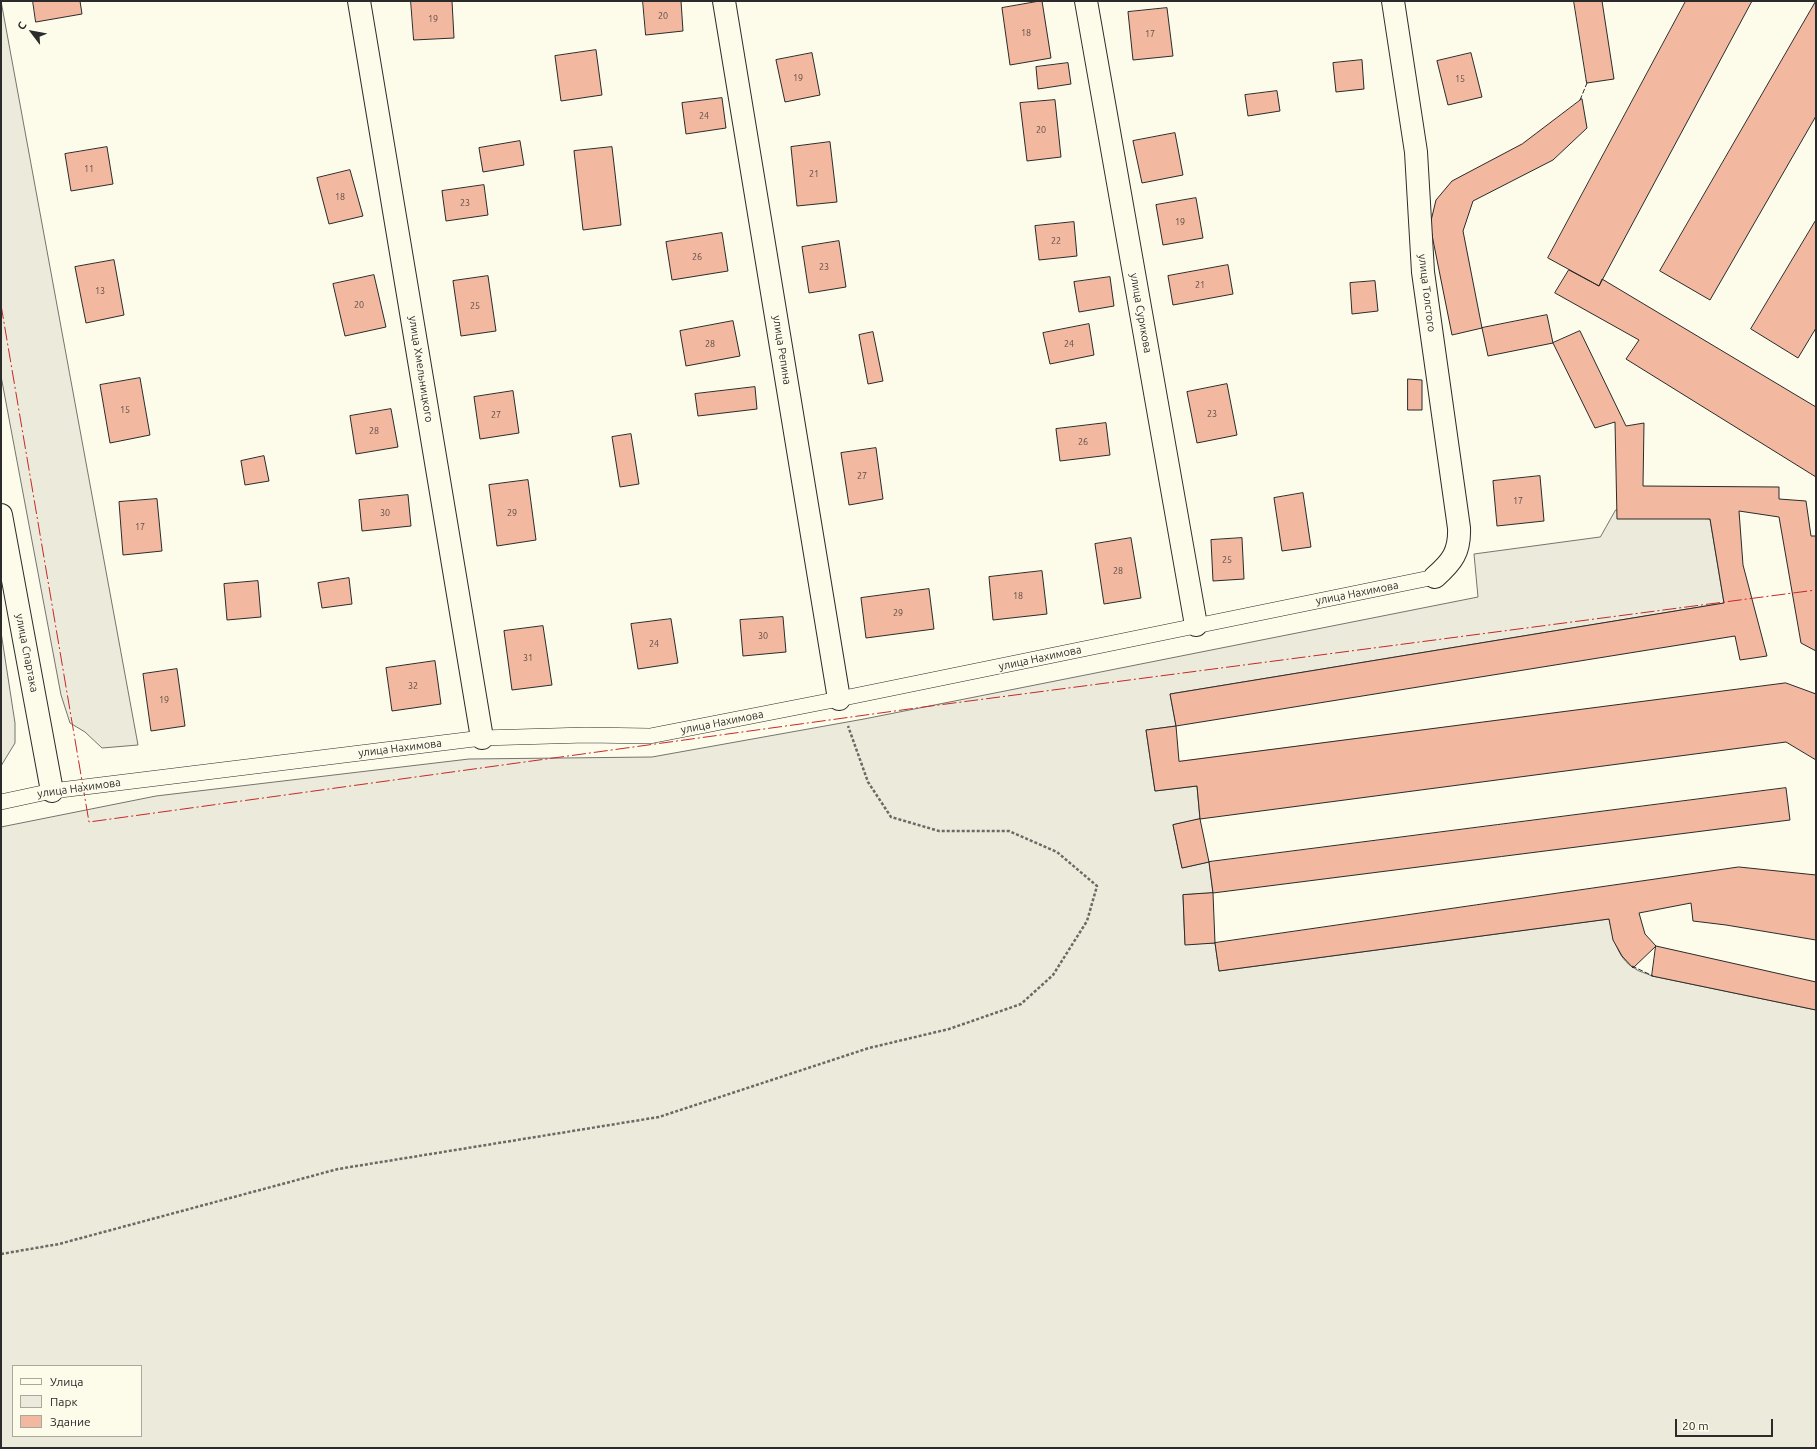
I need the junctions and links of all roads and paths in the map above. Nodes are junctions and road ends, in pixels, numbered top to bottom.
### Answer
1 (359, 1) edge
2 (724, 1) edge
3 (1086, 1) edge
4 (1393, 1) edge
5 (1, 516) edge
6 (1435, 577) joint
7 (1196, 625) junction
8 (839, 699) junction
9 (482, 738) junction
10 (52, 791) junction
11 (1, 802) edge
12 (1, 1254) edge

1 - 9 street, улица Хмельницкого
2 - 8 street, улица Репина
3 - 7 street, улица Сурикова
4 - 6 street, улица Толстого
5 - 10 street, улица Спартака
6 - 7 lane, улица Нахимова
7 - 8 lane, улица Нахимова
8 - 9 lane, улица Нахимова
8 - 12 path
9 - 10 lane, улица Нахимова
10 - 11 lane, улица Нахимова

